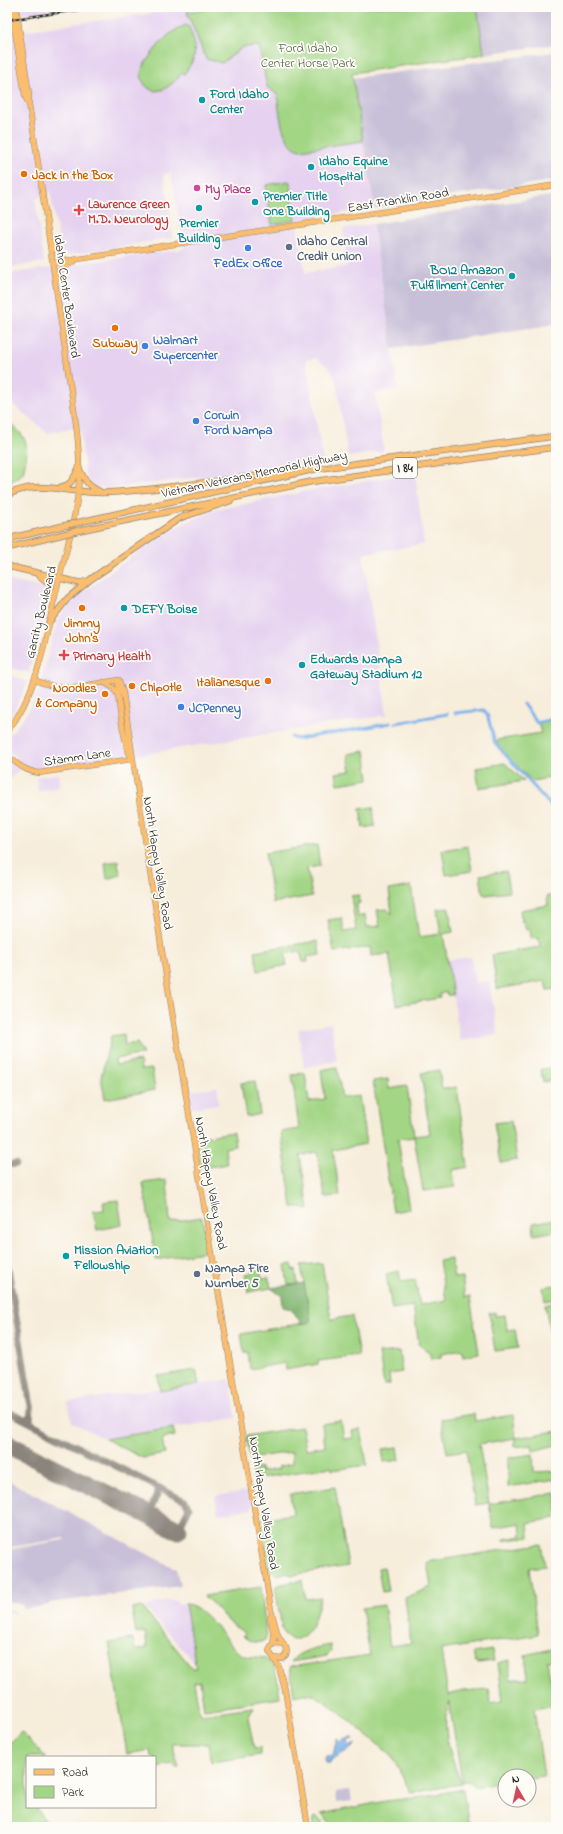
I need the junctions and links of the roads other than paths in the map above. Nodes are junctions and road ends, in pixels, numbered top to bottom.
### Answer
1 (11, 7) edge
2 (16, 7) edge
3 (29, 104) junction
4 (556, 185) edge
5 (50, 242) junction
6 (70, 260) junction
7 (77, 260) junction
8 (53, 263) junction
9 (56, 281) junction
10 (556, 436) edge
11 (556, 447) edge
12 (79, 468) junction
13 (316, 469) junction
14 (57, 487) junction
15 (78, 491) junction
16 (104, 493) junction
17 (255, 493) junction
18 (7, 495) edge
19 (7, 539) edge
20 (7, 548) edge
21 (7, 566) edge
22 (34, 573) junction
23 (60, 578) junction
24 (91, 579) junction
25 (54, 599) junction
26 (49, 622) junction
27 (34, 680) junction
28 (119, 680) junction
29 (104, 682) junction
30 (118, 696) junction
31 (7, 732) edge
32 (7, 755) edge
33 (132, 760) junction
34 (271, 1610) junction
35 (283, 1643) junction
36 (273, 1644) junction
37 (284, 1657) junction
38 (274, 1658) junction
39 (285, 1690) junction
40 (308, 1827) edge

1 - 3 main road, Idaho Center Boulevard
2 - 3 main road, Idaho Center Boulevard
3 - 5 main road, Idaho Center Boulevard
4 - 7 main road, East Franklin Road
5 - 6 main road
5 - 8 main road, Idaho Center Boulevard
6 - 7 main road, East Franklin Road
6 - 8 main road, East Franklin Road
7 - 9 main road
8 - 9 main road, Idaho Center Boulevard
9 - 12 main road, Idaho Center Boulevard
10 - 13 highway, Vietnam Veterans Memorial Highway / I 84
11 - 17 highway, Vietnam Veterans Memorial Highway / I 84
12 - 14 highway
12 - 15 main road, Idaho Center Boulevard
12 - 16 highway
13 - 16 highway
13 - 19 highway, Vietnam Veterans Memorial Highway / I 84, bridge
14 - 15 highway
14 - 18 highway
15 - 16 highway
15 - 23 main road, Garrity Boulevard
17 - 20 highway, Vietnam Veterans Memorial Highway / I 84, bridge
17 - 24 highway
21 - 22 highway
22 - 23 highway
22 - 25 highway
23 - 24 highway
23 - 25 main road, Garrity Boulevard
24 - 26 highway
25 - 26 main road, Garrity Boulevard
26 - 27 main road, Garrity Boulevard
27 - 29 main road
27 - 31 main road, Garrity Boulevard
28 - 29 main road
28 - 30 main road, North Happy Valley Road
28 - 33 main road, North Happy Valley Road
29 - 30 main road
30 - 33 main road, North Happy Valley Road
32 - 33 main road, Stamm Lane
33 - 34 main road, North Happy Valley Road
34 - 35 main road, North Happy Valley Road
34 - 36 main road, North Happy Valley Road
35 - 36 main road
35 - 37 main road
36 - 38 main road
37 - 38 main road
37 - 39 main road
38 - 39 main road
39 - 40 main road

